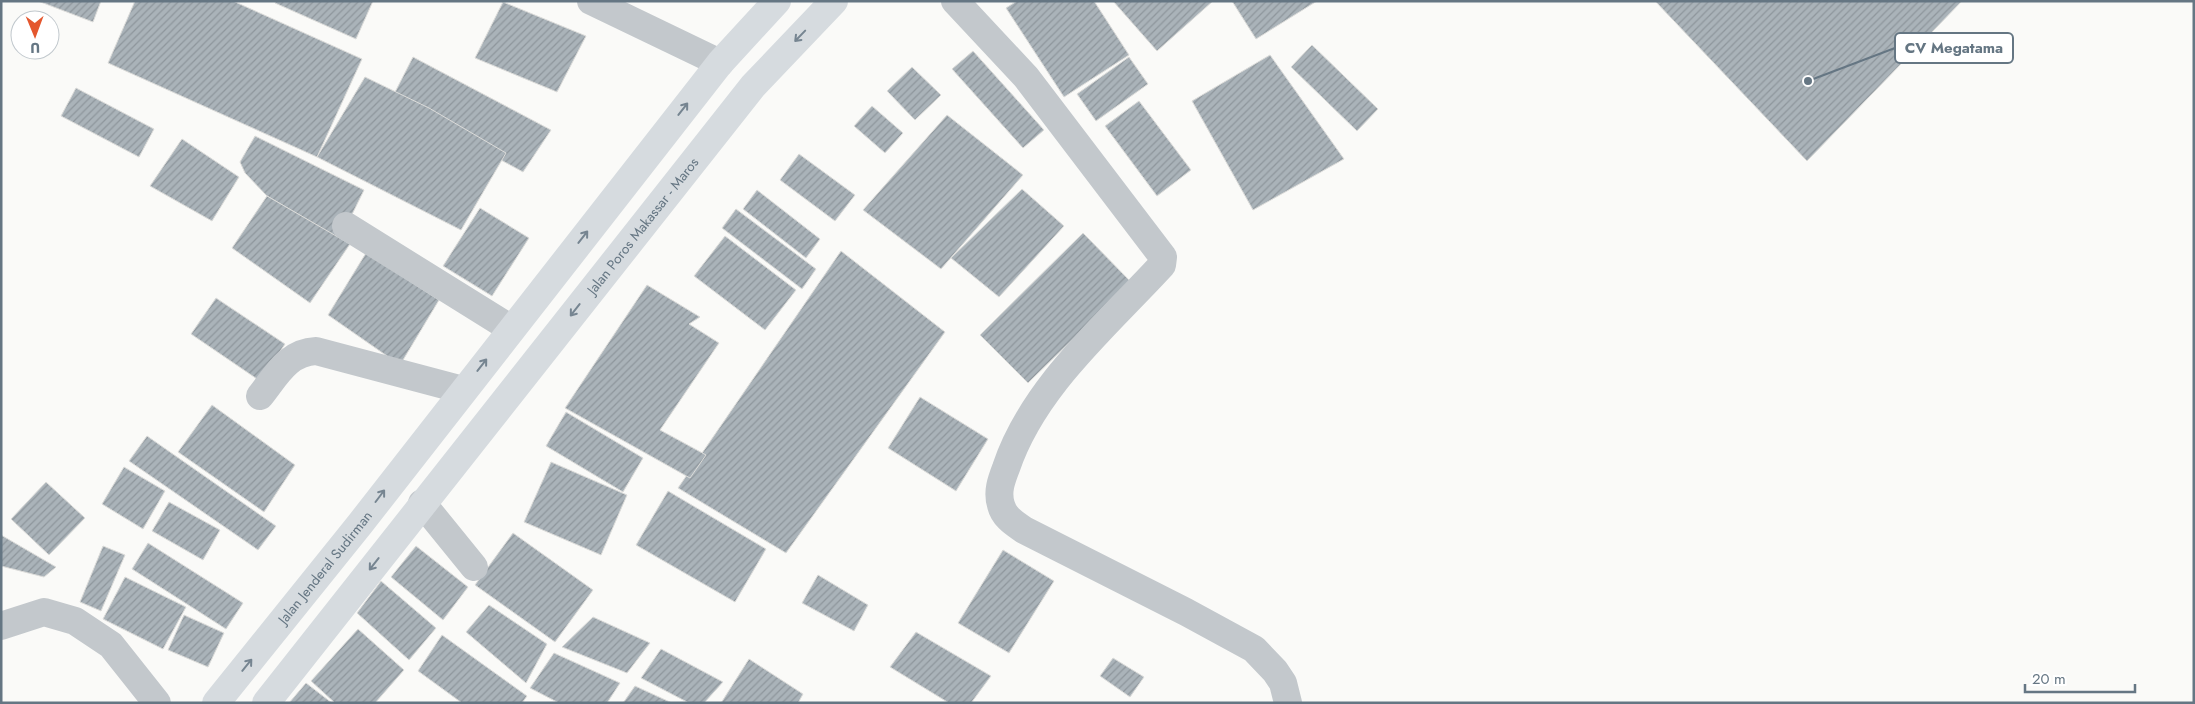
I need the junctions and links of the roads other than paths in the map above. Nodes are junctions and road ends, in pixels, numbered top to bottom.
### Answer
1 (591, 1) edge
2 (777, 1) edge
3 (834, 1) edge
4 (955, 1) edge
5 (720, 63) junction
6 (346, 226) dead end
7 (510, 328) junction
8 (463, 390) junction
9 (260, 396) dead end
10 (422, 503) junction
11 (474, 568) dead end
12 (1, 626) edge
13 (157, 703) edge
14 (216, 703) edge
15 (266, 703) edge
16 (1288, 703) edge

1 - 5 street
2 - 5 highway
3 -> 10 highway, Jalan Poros Makassar - Maros
4 - 16 street
7 -> 5 highway
6 - 7 street
8 -> 7 highway
8 - 9 street
14 -> 8 highway, Jalan Jenderal Sudirman
10 - 11 street
10 -> 15 highway
12 - 13 street

